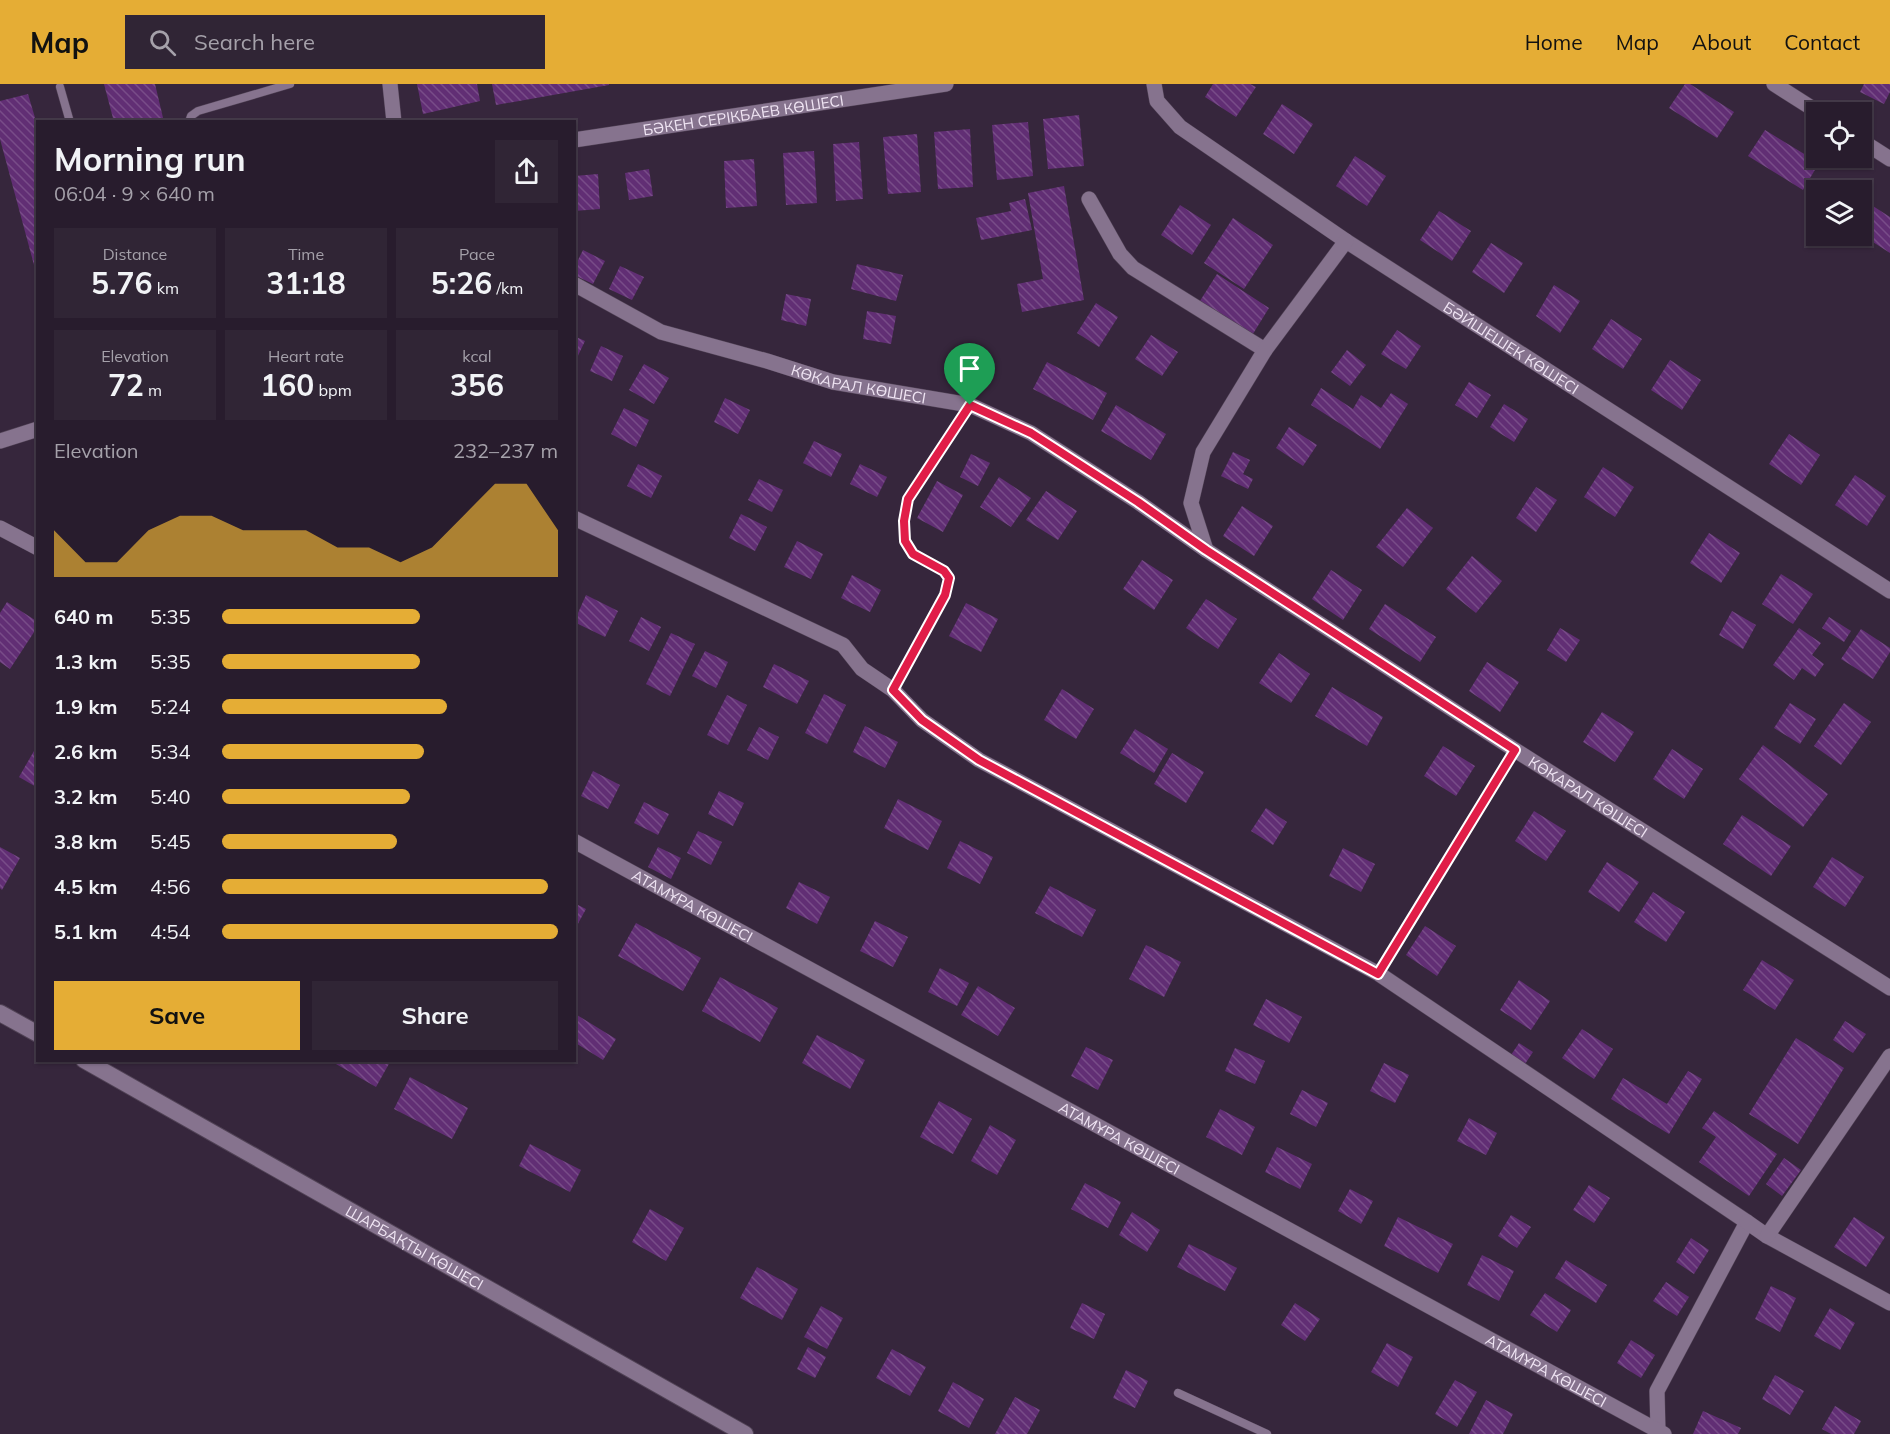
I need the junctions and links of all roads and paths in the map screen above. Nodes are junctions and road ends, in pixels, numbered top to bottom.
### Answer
1 (290, 84) edge
2 (390, 84) edge
3 (946, 84) edge
4 (1154, 84) edge
5 (1774, 84) edge
6 (60, 87) dead end
7 (1806, 104) edge
8 (69, 120) edge
9 (190, 120) edge
10 (394, 120) edge
11 (576, 140) edge
12 (1872, 147) edge
13 (1890, 159) edge
14 (1089, 199) dead end
15 (1346, 240) junction
16 (576, 285) edge
17 (1265, 350) junction
18 (970, 405) junction
19 (36, 430) edge
20 (0, 441) edge
21 (576, 519) edge
22 (0, 528) edge
23 (36, 547) edge
24 (1206, 550) junction
25 (1890, 591) edge
26 (893, 690) junction
27 (1515, 750) junction
28 (576, 842) edge
29 (1378, 974) junction
30 (1890, 988) edge
31 (0, 1013) edge
32 (36, 1033) edge
33 (1890, 1056) edge
34 (88, 1062) edge
35 (1747, 1222) junction
36 (1767, 1236) junction
37 (1890, 1303) edge
38 (1178, 1393) dead end
39 (1660, 1433) edge
40 (745, 1434) edge
41 (1267, 1434) edge

1 - 9 lane
2 - 10 street
3 - 11 street, БӘКЕН СЕРІКБАЕВ КӨШЕСІ
4 - 15 street, БӘЙШЕШЕК КӨШЕСІ
5 - 7 street
6 - 8 lane
12 - 13 street
14 - 17 street
15 - 17 street
15 - 25 street, БӘЙШЕШЕК КӨШЕСІ
16 - 18 street, КӨКАРАЛ КӨШЕСІ
17 - 24 street
18 - 24 street, КӨКАРАЛ КӨШЕСІ
18 - 26 lane
19 - 20 street
21 - 26 street
22 - 23 street
24 - 27 street, КӨКАРАЛ КӨШЕСІ
26 - 29 street
27 - 29 lane
27 - 30 street, КӨКАРАЛ КӨШЕСІ
28 - 39 street, АТАМҰРА КӨШЕСІ
29 - 35 street
31 - 32 street
33 - 36 street
34 - 40 street, ШАРБАҚТЫ КӨШЕСІ
35 - 36 street
35 - 39 street
36 - 37 street
38 - 41 lane

